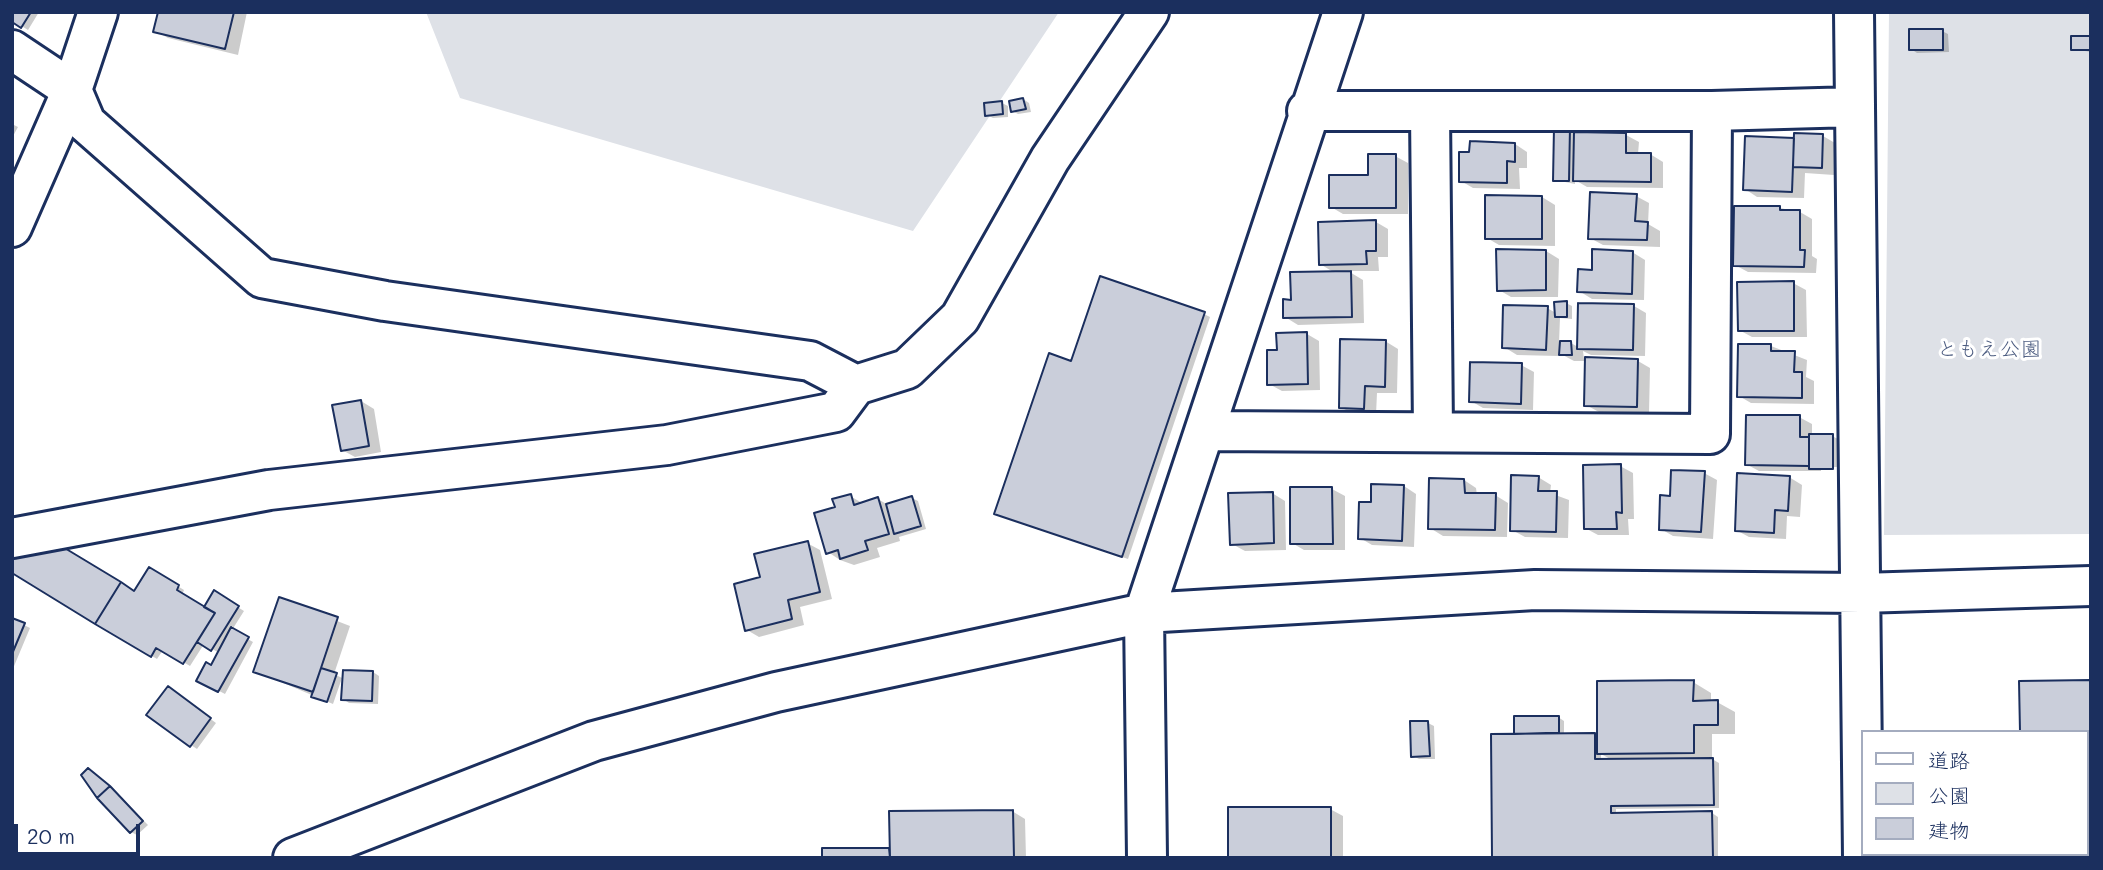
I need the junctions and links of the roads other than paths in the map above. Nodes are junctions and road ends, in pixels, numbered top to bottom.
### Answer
1 (97, 12) edge
2 (1149, 12) edge
3 (1343, 12) edge
4 (1854, 12) edge
5 (12, 50) edge
6 (72, 90) junction
7 (1855, 107) junction
8 (1307, 111) junction
9 (1430, 111) junction
10 (1712, 111) junction
11 (12, 227) edge
12 (856, 385) junction
13 (1206, 431) junction
14 (1433, 432) junction
15 (12, 538) edge
16 (2091, 586) edge
17 (1861, 593) junction
18 (1143, 613) junction
19 (1862, 730) edge
20 (293, 858) edge
21 (1147, 858) edge

1 - 6 street
2 - 12 street
3 - 8 street
4 - 7 street
5 - 6 street
6 - 11 street
6 - 12 street
7 - 10 street
7 - 17 street
8 - 9 street
8 - 13 street
9 - 10 street
9 - 14 street
10 - 14 street
12 - 15 street
13 - 14 street
13 - 18 street
16 - 17 street
17 - 18 street
17 - 19 street
18 - 20 street
18 - 21 street

